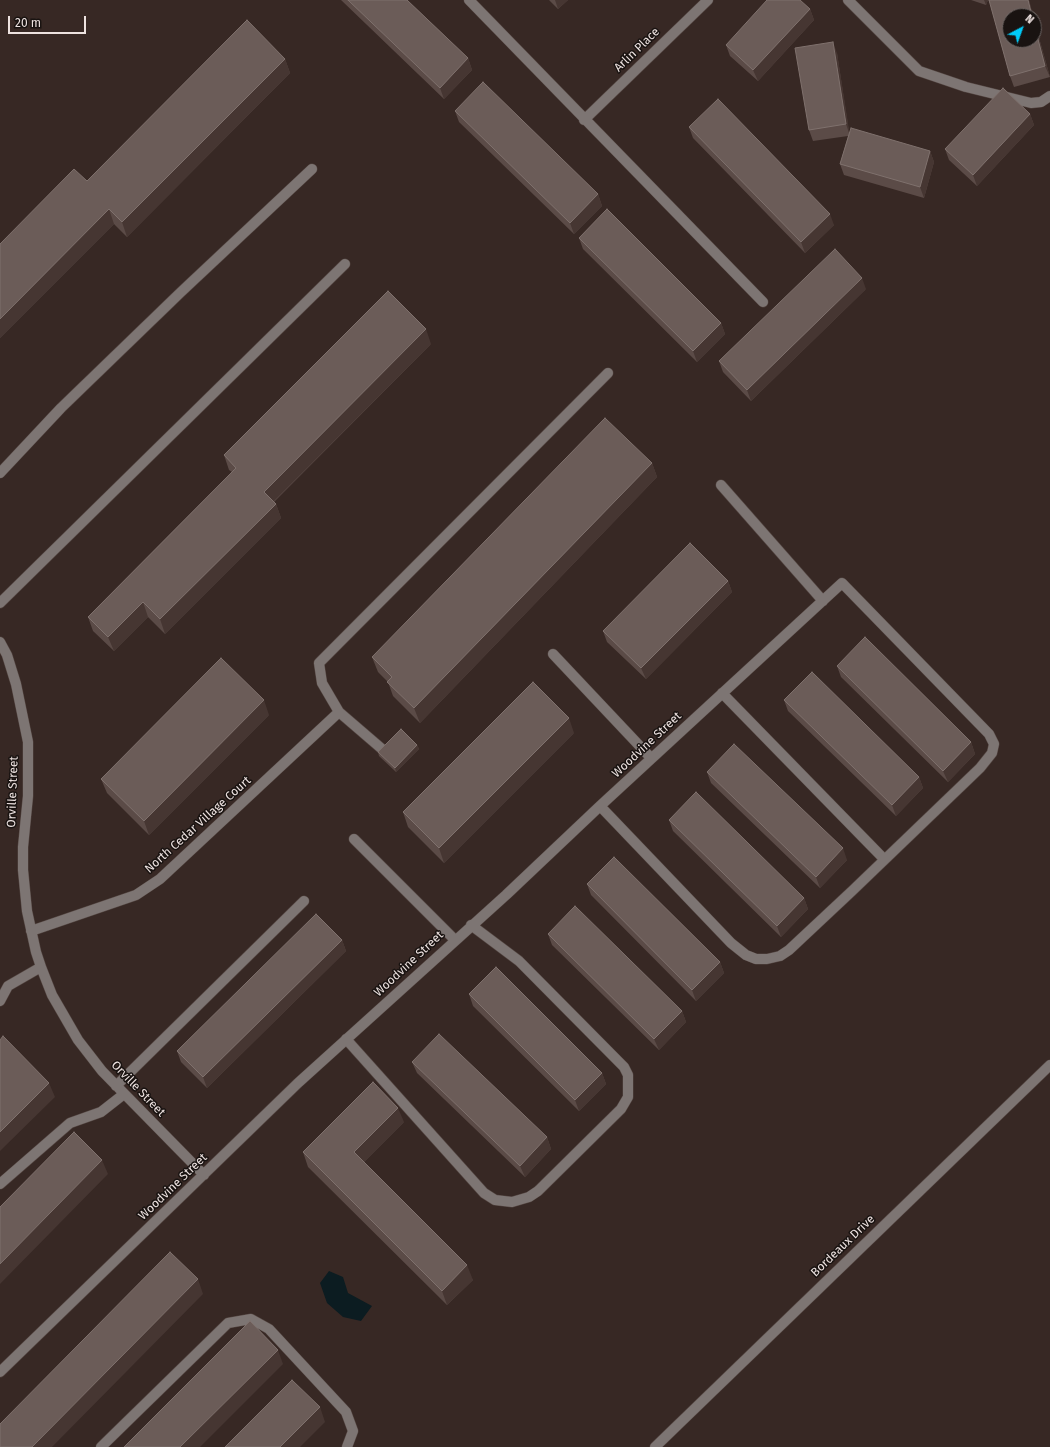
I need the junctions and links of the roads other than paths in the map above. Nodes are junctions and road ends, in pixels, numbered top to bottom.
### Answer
1 (469, 0) edge
2 (708, 0) edge
3 (848, 0) edge
4 (1050, 96) edge
5 (584, 120) junction
6 (312, 169) dead end
7 (345, 264) dead end
8 (763, 302) dead end
9 (608, 373) dead end
10 (0, 473) edge
11 (721, 484) dead end
12 (823, 601) junction
13 (0, 603) edge
14 (0, 642) edge
15 (553, 654) dead end
16 (722, 693) junction
17 (339, 712) junction
18 (382, 749) edge
19 (651, 758) junction
20 (600, 806) junction
21 (354, 839) dead end
22 (884, 859) junction
23 (304, 901) dead end
24 (471, 926) junction
25 (31, 931) junction
26 (455, 940) junction
27 (42, 967) junction
28 (0, 1001) edge
29 (346, 1039) junction
30 (1050, 1065) edge
31 (116, 1086) junction
32 (124, 1094) junction
33 (204, 1175) junction
34 (0, 1184) edge
35 (0, 1372) edge
36 (101, 1447) edge
37 (347, 1447) edge
38 (655, 1447) edge

1 - 5 street
2 - 5 street, Arlin Place
3 - 4 street
5 - 8 street
6 - 10 street
7 - 13 street
9 - 17 street
11 - 12 street
12 - 16 street, Woodvine Street
12 - 22 street, Woodvine Street
14 - 25 street, Orville Street
15 - 19 street
16 - 19 street, Woodvine Street
16 - 22 street
17 - 18 street
17 - 25 street, North Cedar Village Court
19 - 20 street, Woodvine Street
20 - 22 street
20 - 24 street, Woodvine Street
21 - 26 street
23 - 31 street
24 - 26 street, Woodvine Street
24 - 29 street
25 - 27 street, Orville Street
26 - 29 street, Woodvine Street
27 - 28 street
27 - 31 street, Orville Street
29 - 33 street, Woodvine Street
30 - 38 street, Bordeaux Drive
31 - 32 street, Orville Street
32 - 33 street, Orville Street
32 - 34 street
33 - 35 street, Woodvine Street
36 - 37 street

